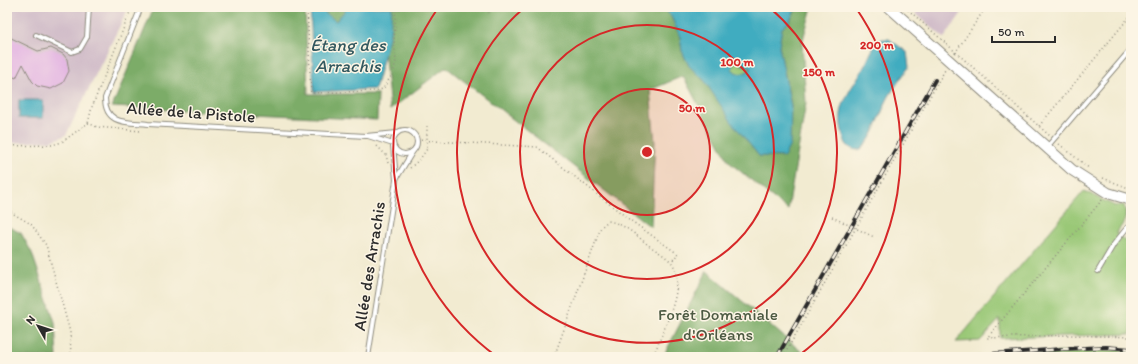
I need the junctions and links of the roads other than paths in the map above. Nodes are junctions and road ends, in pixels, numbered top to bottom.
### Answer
1 (89, 7) edge
2 (141, 7) edge
3 (889, 7) edge
4 (36, 35) dead end
5 (1131, 49) edge
6 (398, 133) junction
7 (366, 136) junction
8 (394, 144) junction
9 (1047, 147) junction
10 (414, 149) junction
11 (396, 180) junction
12 (1130, 196) edge
13 (1098, 271) dead end
14 (368, 357) edge

1 - 4 lane
2 - 7 lane, Allée de la Pistole
3 - 9 street
5 - 9 lane
6 - 7 lane
6 - 8 lane
6 - 10 lane
7 - 8 lane
8 - 10 lane
8 - 11 lane
9 - 12 street
10 - 11 lane
11 - 14 lane, Allée des Arrachis
12 - 13 lane

